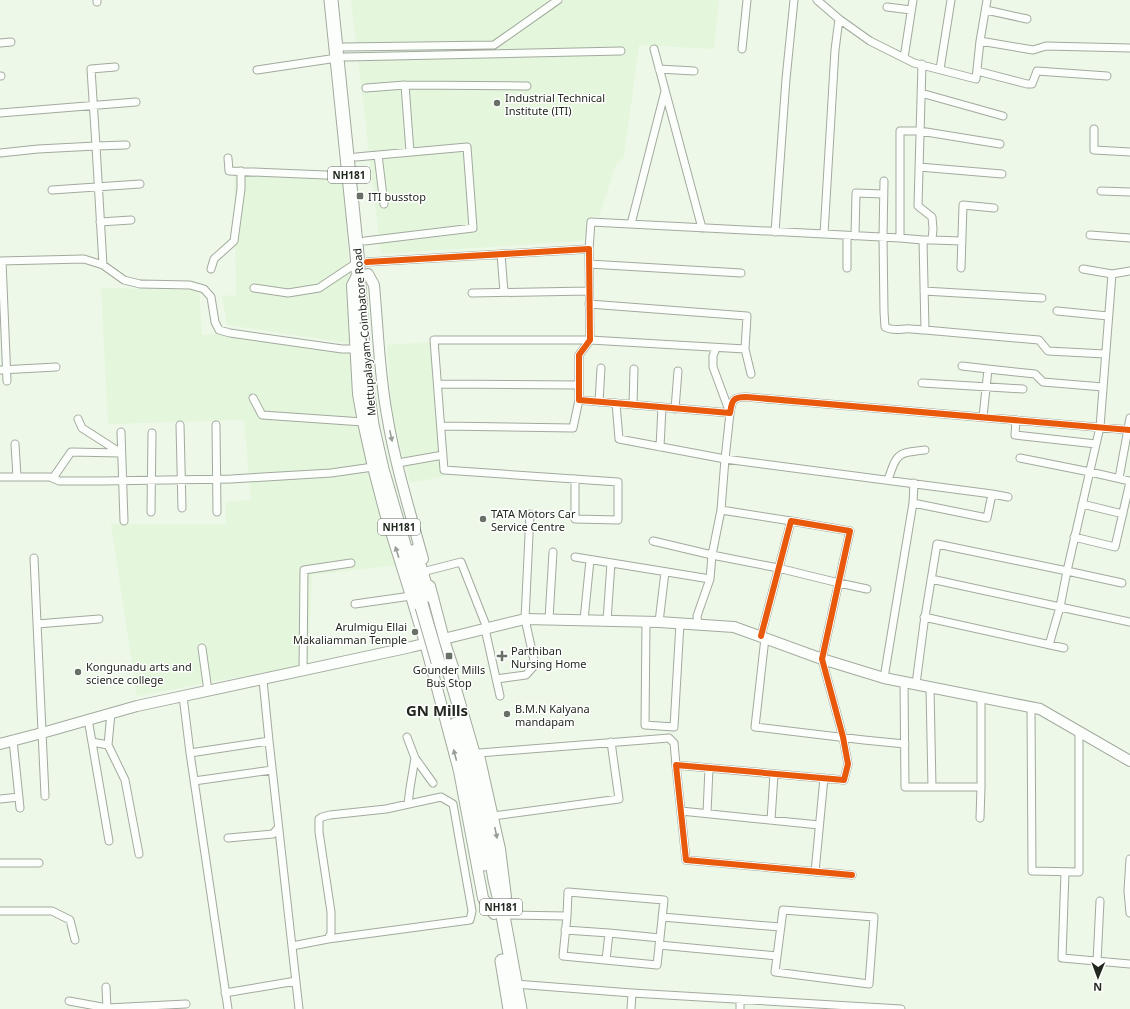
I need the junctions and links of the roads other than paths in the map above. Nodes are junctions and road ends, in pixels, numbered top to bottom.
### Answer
1 (330, 0) edge
2 (338, 0) edge
3 (558, 0) edge
4 (747, 0) edge
5 (794, 0) edge
6 (817, 0) edge
7 (913, 0) edge
8 (951, 0) edge
9 (987, 0) edge
10 (887, 7) dead end
11 (911, 10) junction
12 (986, 10) junction
13 (839, 19) junction
14 (1027, 19) dead end
15 (980, 41) junction
16 (11, 42) dead end
17 (0, 43) edge
18 (1130, 48) edge
19 (654, 49) dead end
20 (742, 49) dead end
21 (621, 51) dead end
22 (342, 54) junction
23 (904, 58) junction
24 (922, 64) junction
25 (115, 67) dead end
26 (659, 69) junction
27 (257, 70) dead end
28 (940, 70) junction
29 (977, 70) junction
30 (694, 71) dead end
31 (1107, 76) dead end
32 (405, 85) junction
33 (527, 86) dead end
34 (366, 88) dead end
35 (665, 91) junction
36 (921, 93) junction
37 (136, 102) dead end
38 (93, 106) junction
39 (0, 113) edge
40 (1003, 116) dead end
41 (1094, 129) dead end
42 (920, 131) junction
43 (1000, 144) dead end
44 (126, 145) dead end
45 (96, 146) junction
46 (410, 152) junction
47 (1130, 152) edge
48 (0, 153) edge
49 (378, 155) junction
50 (356, 157) junction
51 (228, 158) dead end
52 (919, 167) junction
53 (241, 171) junction
54 (1002, 174) dead end
55 (349, 176) junction
56 (884, 181) dead end
57 (140, 184) dead end
58 (98, 187) junction
59 (52, 190) dead end
60 (1101, 191) dead end
61 (1130, 192) edge
62 (883, 194) junction
63 (384, 204) dead end
64 (994, 208) dead end
65 (131, 220) dead end
66 (100, 222) junction
67 (631, 224) junction
68 (702, 228) junction
69 (775, 232) junction
70 (824, 234) junction
71 (1090, 235) dead end
72 (851, 236) junction
73 (883, 238) junction
74 (900, 238) junction
75 (1130, 238) edge
76 (923, 240) junction
77 (932, 240) junction
78 (365, 241) junction
79 (962, 242) junction
80 (589, 249) junction
81 (502, 254) junction
82 (1, 261) edge
83 (589, 264) junction
84 (102, 265) junction
85 (363, 268) junction
86 (847, 268) dead end
87 (961, 268) dead end
88 (211, 269) dead end
89 (1083, 269) dead end
90 (1130, 271) edge
91 (741, 273) dead end
92 (1112, 274) junction
93 (254, 288) dead end
94 (924, 290) junction
95 (589, 291) junction
96 (504, 292) junction
97 (472, 293) dead end
98 (1042, 298) dead end
99 (589, 304) junction
100 (1057, 311) dead end
101 (1108, 316) junction
102 (925, 330) junction
103 (590, 340) junction
104 (716, 348) junction
105 (355, 349) junction
106 (745, 350) junction
107 (1105, 354) junction
108 (962, 366) dead end
109 (56, 367) dead end
110 (601, 368) dead end
111 (988, 369) junction
112 (3, 370) edge
113 (634, 370) dead end
114 (678, 370) dead end
115 (751, 374) dead end
116 (7, 381) dead end
117 (922, 383) dead end
118 (438, 384) junction
119 (579, 385) junction
120 (986, 387) junction
121 (1103, 387) junction
122 (1023, 389) dead end
123 (253, 398) dead end
124 (579, 400) junction
125 (599, 402) junction
126 (616, 404) junction
127 (633, 405) junction
128 (662, 408) junction
129 (675, 409) junction
130 (730, 413) junction
131 (983, 417) junction
132 (1130, 418) edge
133 (78, 419) dead end
134 (1016, 420) junction
135 (363, 422) junction
136 (180, 425) dead end
137 (216, 425) dead end
138 (441, 426) junction
139 (1100, 427) junction
140 (1129, 430) edge
141 (121, 432) dead end
142 (152, 433) dead end
143 (15, 444) dead end
144 (1096, 444) junction
145 (660, 447) junction
146 (925, 450) dead end
147 (121, 453) junction
148 (443, 455) junction
149 (1020, 458) dead end
150 (725, 459) junction
151 (398, 463) junction
152 (372, 467) junction
153 (1090, 472) junction
154 (0, 477) edge
155 (17, 477) junction
156 (53, 478) junction
157 (1119, 478) junction
158 (182, 479) junction
159 (217, 479) junction
160 (575, 479) junction
161 (122, 480) junction
162 (151, 480) junction
163 (888, 480) junction
164 (1130, 481) edge
165 (914, 483) junction
166 (992, 494) junction
167 (1008, 497) dead end
168 (913, 503) junction
169 (1082, 504) junction
170 (182, 508) dead end
171 (721, 510) junction
172 (151, 512) dead end
173 (217, 512) dead end
174 (530, 514) dead end
175 (1123, 514) junction
176 (791, 521) junction
177 (124, 522) dead end
178 (1074, 537) junction
179 (653, 541) dead end
180 (552, 552) dead end
181 (712, 555) junction
182 (575, 557) dead end
183 (34, 558) dead end
184 (590, 560) junction
185 (351, 563) dead end
186 (611, 563) junction
187 (778, 568) junction
188 (1066, 571) junction
189 (426, 572) junction
190 (665, 572) junction
191 (710, 579) junction
192 (931, 579) junction
193 (839, 583) junction
194 (1122, 583) dead end
195 (866, 589) dead end
196 (411, 596) junction
197 (355, 604) dead end
198 (1060, 607) junction
199 (924, 617) junction
200 (99, 619) dead end
201 (525, 619) junction
202 (549, 619) junction
203 (584, 620) junction
204 (607, 621) junction
205 (646, 622) junction
206 (659, 622) junction
207 (1130, 622) edge
208 (680, 623) junction
209 (37, 624) junction
210 (698, 625) junction
211 (486, 629) junction
212 (763, 637) junction
213 (444, 638) junction
214 (425, 643) junction
215 (1049, 645) junction
216 (202, 648) dead end
217 (1064, 648) dead end
218 (822, 659) junction
219 (303, 671) junction
220 (884, 678) junction
221 (496, 679) junction
222 (263, 680) junction
223 (904, 682) junction
224 (916, 684) junction
225 (930, 687) junction
226 (208, 691) junction
227 (183, 696) junction
228 (500, 696) dead end
229 (981, 697) junction
230 (1031, 707) junction
231 (110, 713) junction
232 (88, 720) junction
233 (1079, 732) junction
234 (42, 733) junction
235 (407, 737) dead end
236 (843, 737) junction
237 (13, 740) junction
238 (269, 741) junction
239 (92, 742) junction
240 (611, 742) junction
241 (861, 742) dead end
242 (0, 744) edge
243 (905, 744) junction
244 (108, 745) junction
245 (190, 753) junction
246 (478, 753) junction
247 (415, 758) junction
248 (1130, 761) edge
249 (676, 765) junction
250 (709, 768) junction
251 (272, 770) junction
252 (774, 774) junction
253 (824, 778) junction
254 (194, 781) junction
255 (433, 783) dead end
256 (932, 787) junction
257 (981, 787) junction
258 (45, 796) dead end
259 (19, 797) junction
260 (0, 799) edge
261 (408, 804) junction
262 (20, 808) dead end
263 (681, 811) junction
264 (707, 813) junction
265 (493, 816) junction
266 (980, 818) dead end
267 (771, 820) junction
268 (819, 825) junction
269 (278, 828) junction
270 (228, 838) dead end
271 (109, 841) dead end
272 (139, 854) dead end
273 (1130, 858) edge
274 (0, 863) edge
275 (40, 863) dead end
276 (814, 872) junction
277 (1065, 872) junction
278 (852, 875) dead end
279 (1100, 901) dead end
280 (0, 911) edge
281 (499, 911) junction
282 (1130, 913) edge
283 (566, 916) junction
284 (662, 916) junction
285 (780, 927) junction
286 (565, 930) junction
287 (609, 933) junction
288 (328, 939) junction
289 (75, 940) dead end
290 (660, 942) junction
291 (292, 946) junction
292 (777, 956) junction
293 (606, 960) junction
294 (1097, 962) junction
295 (1130, 964) edge
296 (296, 981) junction
297 (515, 984) junction
298 (106, 987) dead end
299 (225, 993) junction
300 (632, 993) junction
301 (740, 999) junction
302 (69, 1001) dead end
303 (186, 1004) dead end
304 (107, 1009) edge
305 (228, 1009) edge
306 (299, 1009) edge
307 (510, 1009) edge
308 (520, 1009) edge
309 (631, 1009) edge
310 (740, 1009) edge
311 (901, 1009) edge

1 - 22 highway, Mettupalayam-Coimbatore Road / NH181
2 - 22 highway, NH181
3 - 22 street
4 - 20 street
5 - 69 street
6 - 13 street
7 - 11 street
8 - 28 street
9 - 12 street
10 - 11 street
11 - 23 street
12 - 14 street
12 - 15 street
13 - 23 street
13 - 70 street
15 - 18 street
15 - 29 street
16 - 17 street
19 - 26 street
21 - 22 street
22 - 27 street
22 - 50 highway, NH181
22 - 55 highway, Mettupalayam-Coimbatore Road / NH181
23 - 24 street
24 - 28 street
24 - 36 street
25 - 38 street
26 - 30 street
26 - 35 street
28 - 29 street
29 - 31 street
32 - 33 street
32 - 34 street
32 - 46 street
35 - 67 street
35 - 68 street
36 - 40 street
36 - 42 street
37 - 38 street
38 - 39 street
38 - 45 street
41 - 47 street
42 - 43 street
42 - 52 street
42 - 74 street
44 - 45 street
45 - 48 street
45 - 58 street
46 - 49 street
46 - 78 street
49 - 50 street
49 - 63 street
50 - 78 highway, NH181
51 - 53 street
52 - 54 street
52 - 77 street
53 - 55 street
53 - 88 street
55 - 85 highway, Mettupalayam-Coimbatore Road / NH181
56 - 62 street
57 - 58 street
58 - 59 street
58 - 66 street
60 - 61 street
62 - 72 street
62 - 73 street
64 - 79 street
65 - 66 street
66 - 84 street
67 - 68 street
67 - 80 street
68 - 69 street
69 - 70 street
70 - 72 street
71 - 75 street
72 - 73 street
72 - 86 street
73 - 74 street
73 - 102 street
74 - 76 street
76 - 77 street
76 - 94 street
77 - 79 street
78 - 85 highway, NH181
79 - 87 street
80 - 81 street
80 - 83 street
81 - 85 street
81 - 96 street
82 - 84 street
82 - 112 street
83 - 91 street
83 - 95 street
84 - 105 street
85 - 93 street
85 - 105 street
85 -> 151 street
85 - 281 highway, Mettupalayam-Coimbatore Road / NH181, bridge
89 - 92 street
90 - 92 street
92 - 101 street
94 - 98 street
94 - 102 street
95 - 96 street
95 - 99 street
96 - 97 street
99 - 103 street
99 - 106 street
100 - 101 street
101 - 107 street
102 - 107 street
103 - 104 street
103 - 118 street
103 - 119 street
104 - 106 street
104 - 130 street
105 - 135 street
106 - 115 street
107 - 121 street
108 - 111 street
109 - 112 street
110 - 125 street
111 - 120 street
111 - 121 street
112 - 116 street
113 - 127 street
114 - 129 street
117 - 120 street
118 - 119 street
118 - 138 street
119 - 124 street
120 - 122 street
120 - 131 street
121 - 139 street
123 - 135 street
124 - 125 street
124 - 138 street
125 - 126 street
126 - 127 street
126 - 145 street
127 - 128 street
128 - 129 street
128 - 145 street
129 - 130 street
130 - 131 street
130 - 150 street
131 - 134 street
132 - 140 street
133 - 147 street
134 - 139 street
134 - 144 street
135 - 152 street
136 - 158 street
137 - 159 street
138 - 148 street
139 - 140 street
139 - 144 street
140 - 157 street
141 - 147 street
142 - 162 street
143 - 155 street
144 - 153 street
145 - 150 street
146 - 163 street
147 - 156 street
147 - 161 street
148 - 151 street
148 - 160 street
149 - 153 street
150 - 163 street
150 - 171 street
151 - 189 street
152 - 159 street
196 -> 152 street
153 - 157 street
153 - 169 street
154 - 155 street
155 - 156 street
156 - 161 street
157 - 164 street
158 - 159 street
158 - 162 street
158 - 170 street
159 - 173 street
160 - 160 street
161 - 162 street
161 - 177 street
162 - 172 street
163 - 165 street
164 - 175 street
165 - 166 street
165 - 168 street
166 - 167 street
166 - 168 street
168 - 220 street
169 - 175 street
169 - 178 street
171 - 176 street
171 - 181 street
174 - 201 street
175 - 178 street
176 - 187 street
176 - 193 street
178 - 188 street
179 - 181 street
180 - 202 street
181 - 187 street
181 - 191 street
182 - 184 street
183 - 209 street
184 - 186 street
184 - 203 street
185 - 219 street
186 - 190 street
186 - 204 street
187 - 193 street
187 - 212 street
188 - 192 street
188 - 194 street
188 - 198 street
189 - 211 street
189 - 213 street
190 - 191 street
190 - 206 street
191 - 210 street
192 - 198 street
192 - 199 street
193 - 195 street
193 - 218 street
196 - 197 street
196 - 214 street
198 - 207 street
198 - 215 street
199 - 215 street
199 - 224 street
200 - 209 street
201 - 202 street
201 - 211 street
201 - 221 street
202 - 203 street
203 - 204 street
204 - 205 street
205 - 206 street
205 - 208 street
206 - 208 street
208 - 210 street
209 - 234 street
210 - 212 street
211 - 213 street
211 - 221 street
212 - 218 street
212 - 236 street
213 - 214 street
213 - 246 street
214 - 219 street
281 -> 214 street
215 - 217 street
216 - 226 street
218 - 220 street
218 - 236 street
219 - 222 street
220 - 223 street
221 - 228 street
222 - 226 street
222 - 238 street
223 - 224 street
223 - 243 street
224 - 225 street
225 - 229 street
225 - 256 street
226 - 227 street
227 - 231 street
227 - 245 street
229 - 230 street
229 - 257 street
230 - 233 street
230 - 277 street
231 - 232 street
231 - 244 street
232 - 234 street
232 - 239 street
233 - 248 street
233 - 277 street
234 - 237 street
234 - 258 street
235 - 247 street
236 - 241 street
236 - 243 street
236 - 253 street
237 - 242 street
237 - 259 street
238 - 245 street
238 - 251 street
239 - 244 street
239 - 271 street
240 - 246 street
240 - 249 street
240 - 265 street
243 - 256 street
244 - 272 street
245 - 254 street
246 - 265 street
247 - 255 street
247 - 261 street
249 - 250 street
249 - 263 street
250 - 252 street
250 - 264 street
251 - 254 street
251 - 269 street
252 - 253 street
252 - 267 street
253 - 268 street
254 - 299 street
256 - 257 street
257 - 266 street
259 - 260 street
259 - 262 street
261 - 288 street
261 - 288 street
263 - 264 street
263 - 276 street
264 - 267 street
265 -> 281 street
267 - 268 street
268 - 276 street
269 - 270 street
269 - 291 street
273 - 282 street
274 - 275 street
276 - 278 street
277 - 294 street
279 - 294 street
280 - 289 street
281 - 283 street
281 - 297 highway, NH181
281 - 307 highway, Mettupalayam-Coimbatore Road / NH181
283 - 284 street
283 - 286 street
284 - 285 street
284 - 290 street
285 - 292 street
285 - 292 street
286 - 287 street
286 - 293 street
287 - 290 street
287 - 293 street
288 - 291 street
290 - 292 street
290 - 293 street
291 - 296 street
294 - 295 street
296 - 299 street
296 - 306 street
297 - 300 street
297 - 308 highway, NH181
298 - 304 street
299 - 305 street
300 - 301 street
300 - 309 street
301 - 310 street
301 - 311 street
302 - 304 street
303 - 304 street

